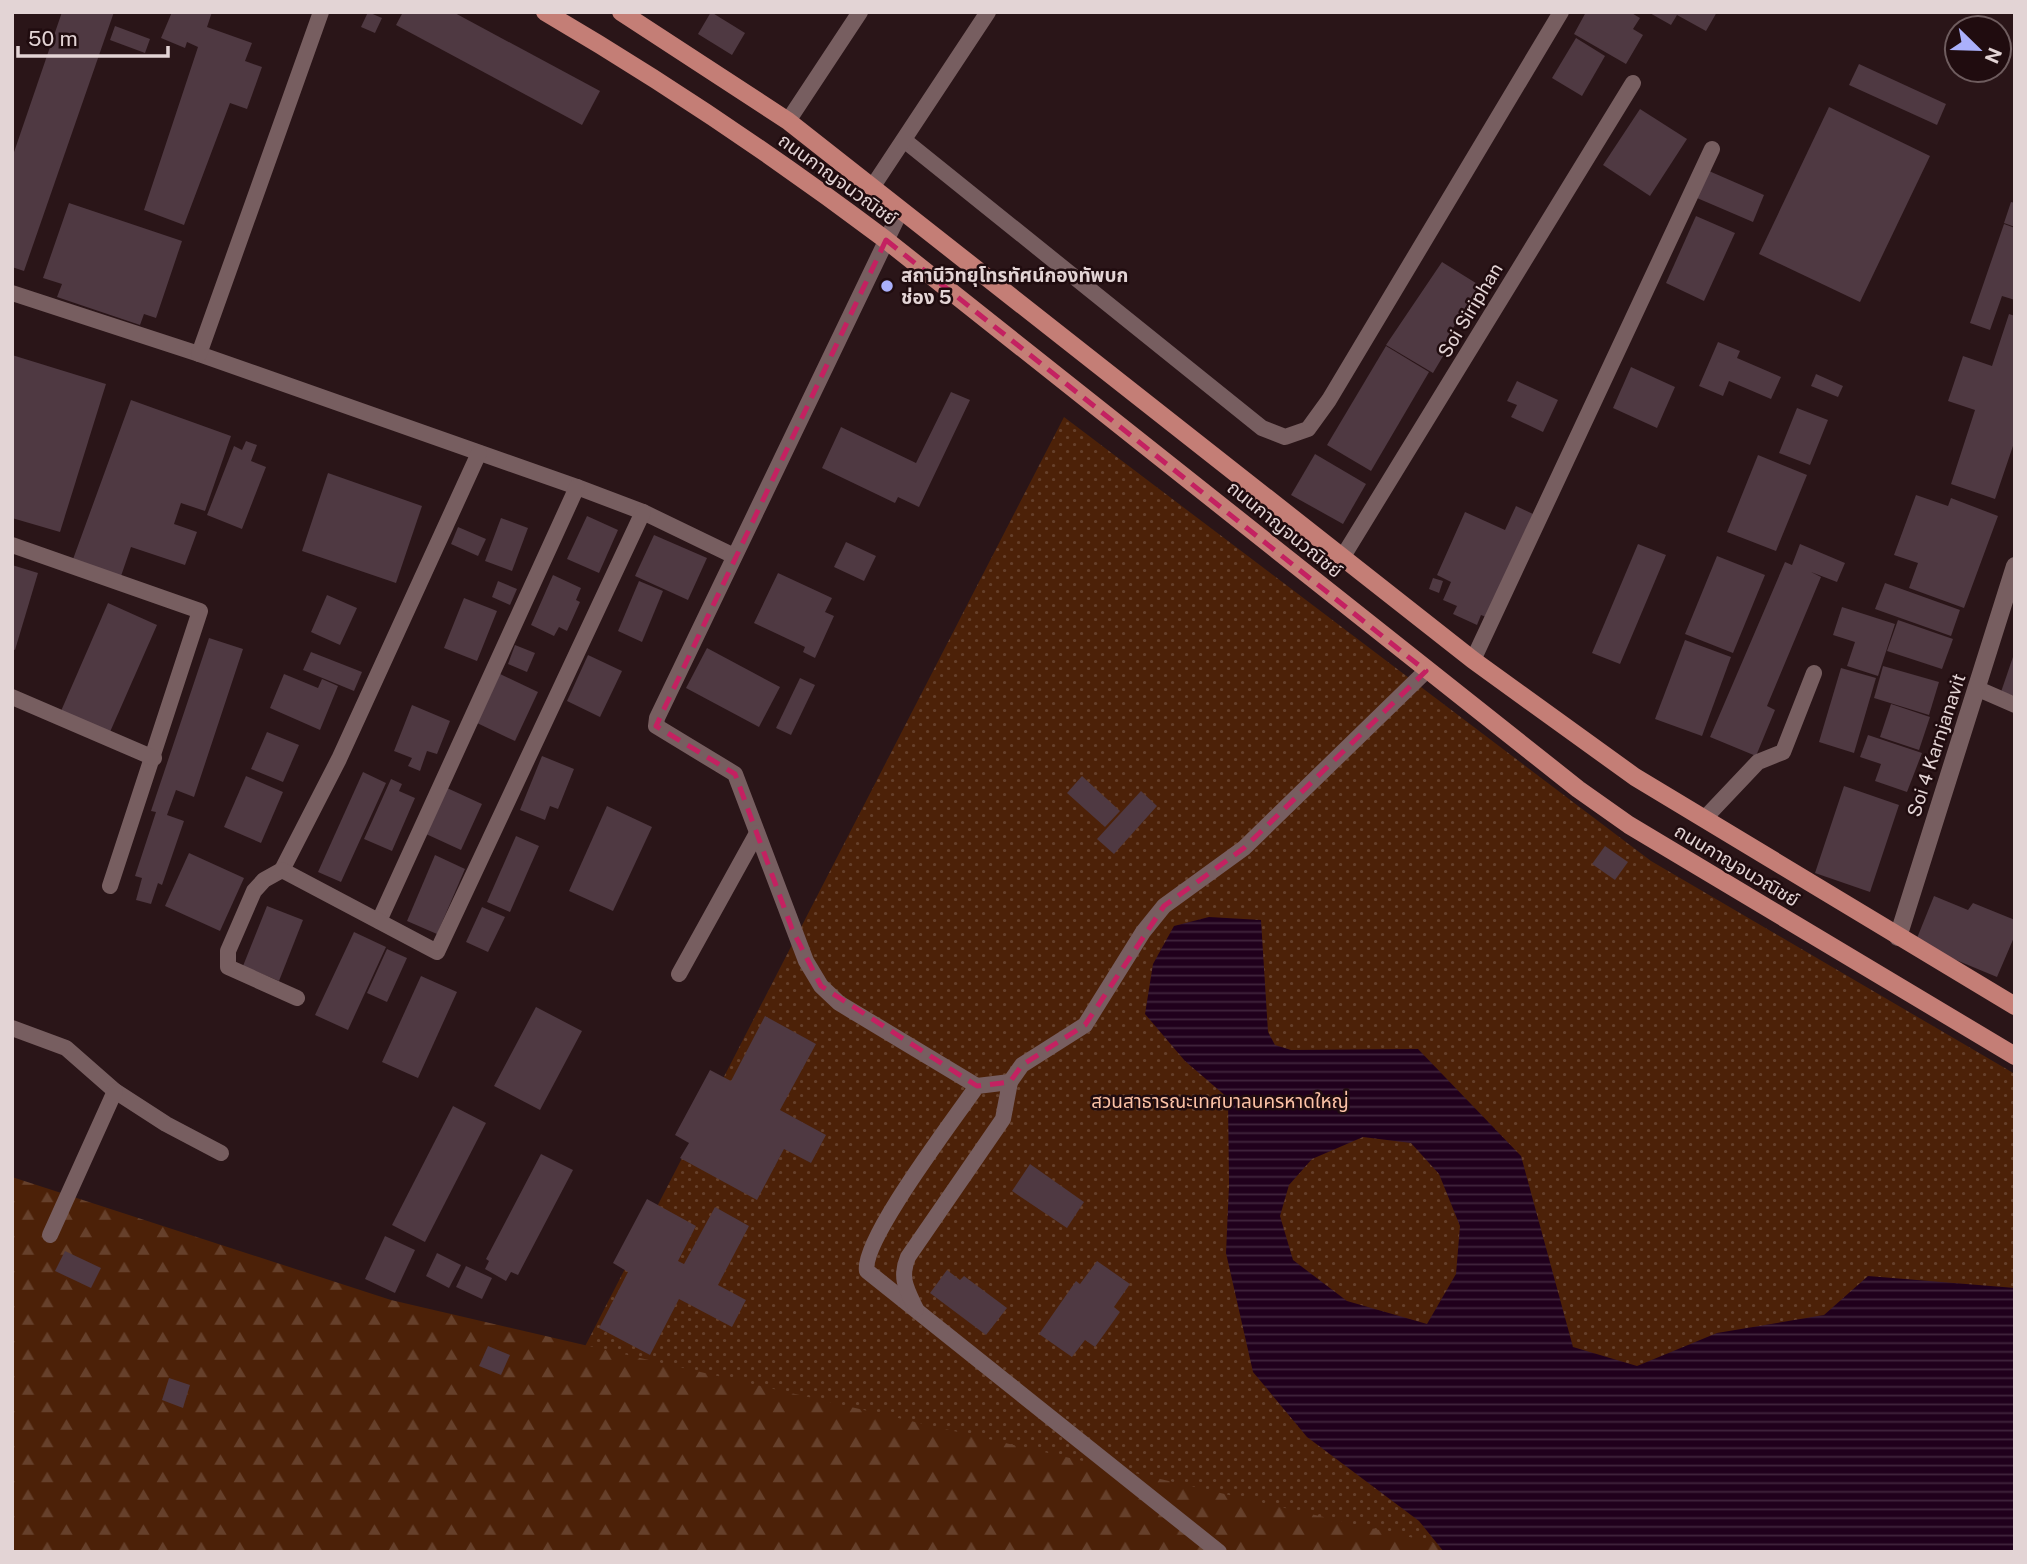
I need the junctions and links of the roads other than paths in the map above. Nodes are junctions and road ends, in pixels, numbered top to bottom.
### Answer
1 (321, 12) edge
2 (545, 12) edge
3 (621, 12) edge
4 (860, 12) edge
5 (988, 12) edge
6 (1561, 12) edge
7 (1633, 83) dead end
8 (788, 121) junction
9 (904, 141) junction
10 (1712, 149) dead end
11 (873, 186) junction
12 (901, 210) junction
13 (886, 240) junction
14 (12, 293) edge
15 (199, 354) junction
16 (479, 453) junction
17 (577, 487) junction
18 (643, 512) junction
19 (12, 545) edge
20 (734, 556) junction
21 (1342, 558) junction
22 (2015, 566) edge
23 (1473, 660) junction
24 (1426, 671) junction
25 (1814, 673) dead end
26 (1976, 688) junction
27 (12, 697) edge
28 (2015, 705) edge
29 (154, 758) junction
30 (1704, 819) junction
31 (757, 833) junction
32 (282, 870) junction
33 (110, 886) dead end
34 (379, 921) junction
35 (1898, 937) junction
36 (679, 974) dead end
37 (297, 998) dead end
38 (2015, 1006) edge
39 (12, 1028) edge
40 (2015, 1056) edge
41 (1010, 1082) junction
42 (977, 1086) junction
43 (115, 1091) junction
44 (221, 1153) dead end
45 (50, 1235) dead end
46 (916, 1309) junction
47 (1219, 1552) edge

1 - 15 street
2 - 13 main road, ถนนกาญจนวณิชย์
3 - 8 main road, ถนนกาญจนวณิชย์
4 - 8 street
5 - 9 street
6 - 9 street
7 - 21 street, Soi Siriphan
8 - 11 main road, ถนนกาญจนวณิชย์
9 - 11 street
10 - 23 street
11 - 12 main road, ถนนกาญจนวณิชย์
12 - 13 street
12 - 21 main road, ถนนกาญจนวณิชย์
13 - 20 street
13 - 24 main road, ถนนกาญจนวณิชย์
14 - 15 street
15 - 16 street
16 - 17 street
16 - 32 street
17 - 18 street
17 - 34 street
18 - 20 street
18 - 34 street
19 - 29 street
20 - 31 street
21 - 23 main road, ถนนกาญจนวณิชย์
22 - 26 street, Soi 4 Karnjanavit
23 - 30 main road, ถนนกาญจนวณิชย์
24 - 40 main road, ถนนกาญจนวณิชย์
24 - 41 street
25 - 30 street
26 - 28 street
26 - 35 street, Soi 4 Karnjanavit
27 - 29 street
29 - 33 street
30 - 35 main road, ถนนกาญจนวณิชย์
31 - 36 street
31 - 42 street
32 - 34 street
32 - 37 street
35 - 38 main road, ถนนกาญจนวณิชย์
39 - 43 street
41 - 42 street
41 - 46 street
42 - 46 street
43 - 44 street
43 - 45 street
46 - 47 street

